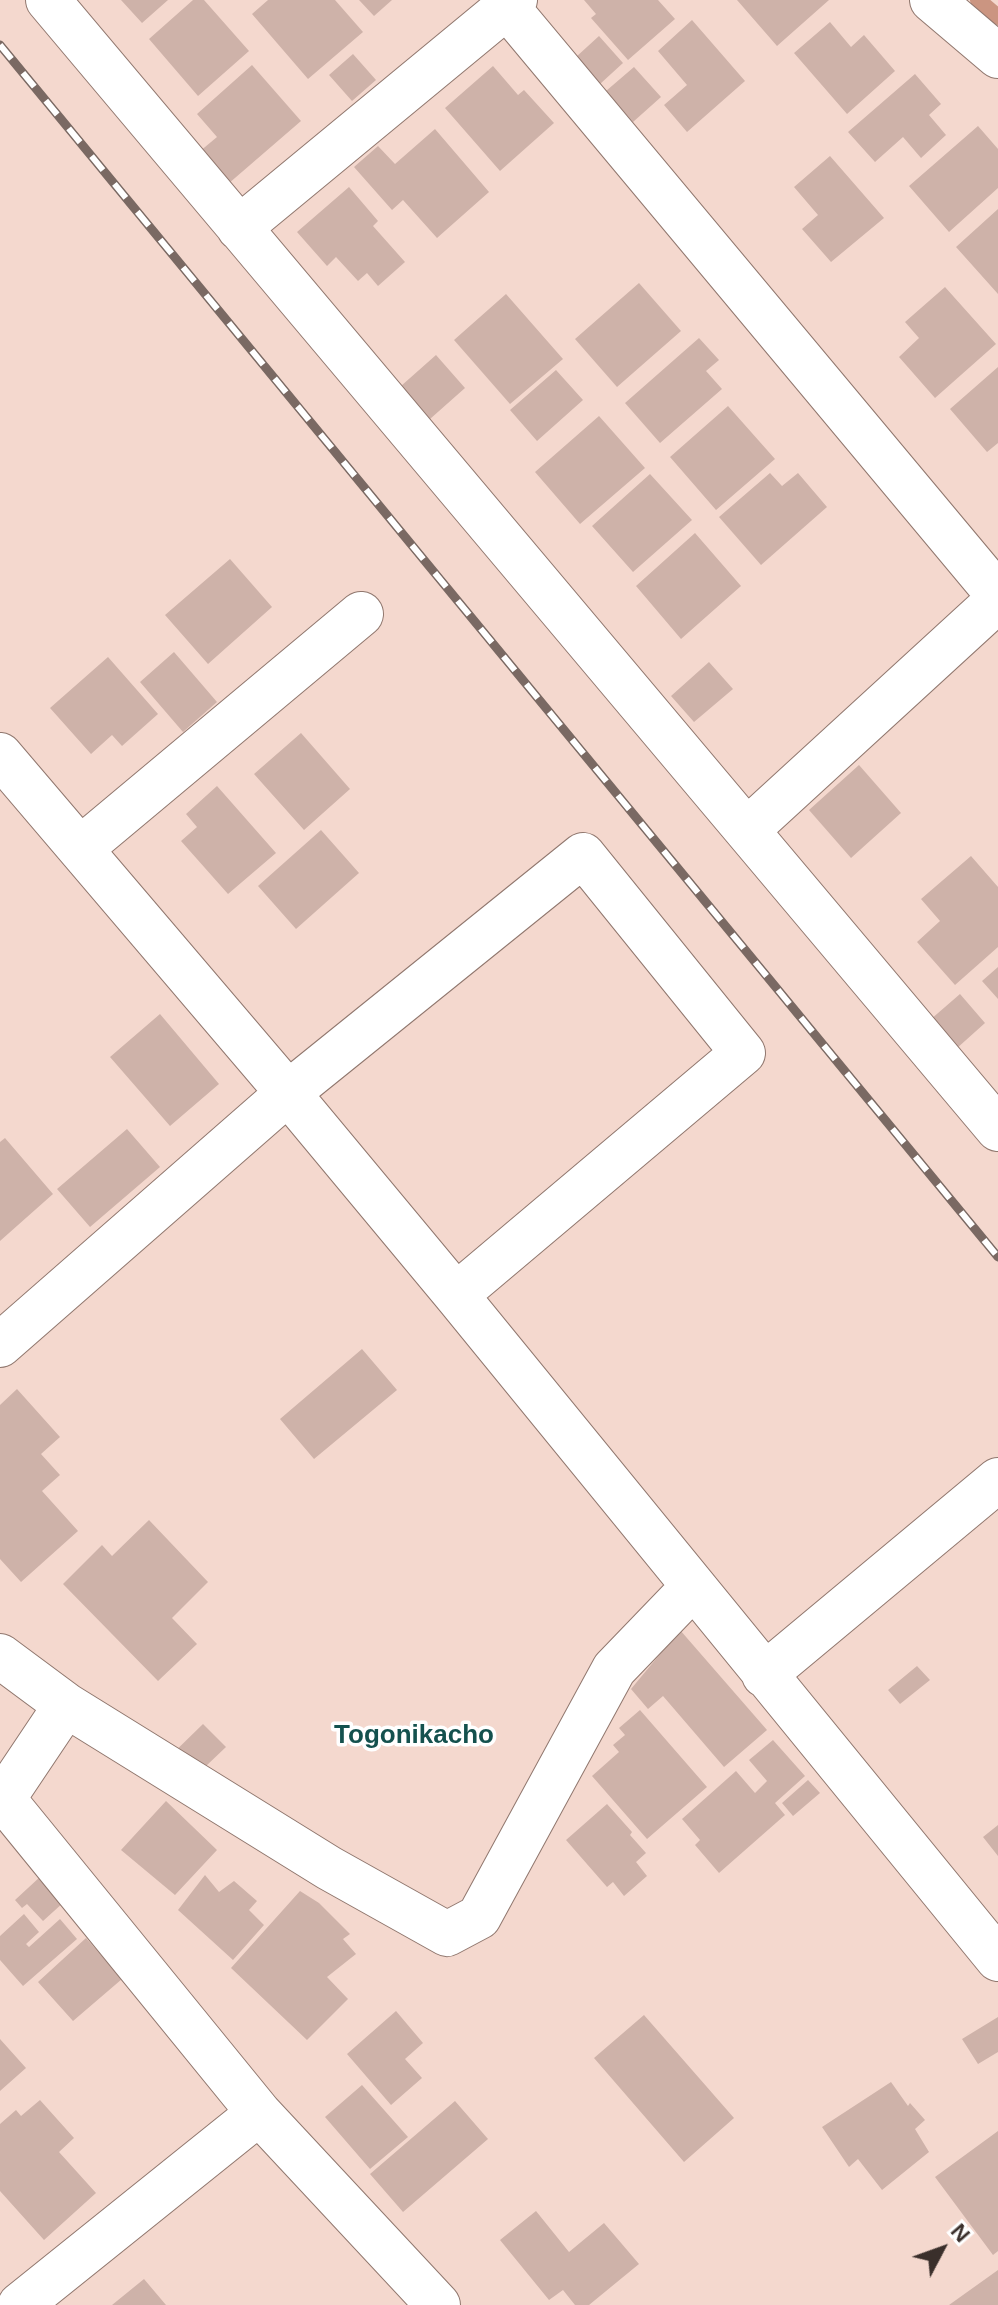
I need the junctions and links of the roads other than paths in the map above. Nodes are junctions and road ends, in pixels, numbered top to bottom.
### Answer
1 (48, 0) edge
2 (932, 0) edge
3 (511, 4) edge
4 (998, 56) edge
5 (239, 228) junction
6 (998, 597) edge
7 (361, 614) dead end
8 (0, 755) edge
9 (747, 830) junction
10 (80, 849) junction
11 (288, 1093) junction
12 (998, 1129) edge
13 (456, 1295) junction
14 (0, 1345) edge
15 (998, 1480) edge
16 (692, 1588) junction
17 (0, 1656) edge
18 (764, 1675) junction
19 (66, 1705) junction
20 (2, 1797) edge
21 (998, 1959) edge
22 (259, 2113) junction
23 (20, 2305) edge
24 (438, 2305) edge

1 - 5 street
2 - 4 street
3 - 5 street
3 - 6 street
5 - 9 street
6 - 9 street
7 - 10 street
8 - 10 street
9 - 12 street
10 - 11 street
11 - 13 street
11 - 13 street
11 - 14 street
13 - 16 street
15 - 18 street
16 - 18 street
16 - 19 street
17 - 19 street
18 - 21 street
19 - 20 street
20 - 22 street
22 - 23 street
22 - 24 street

